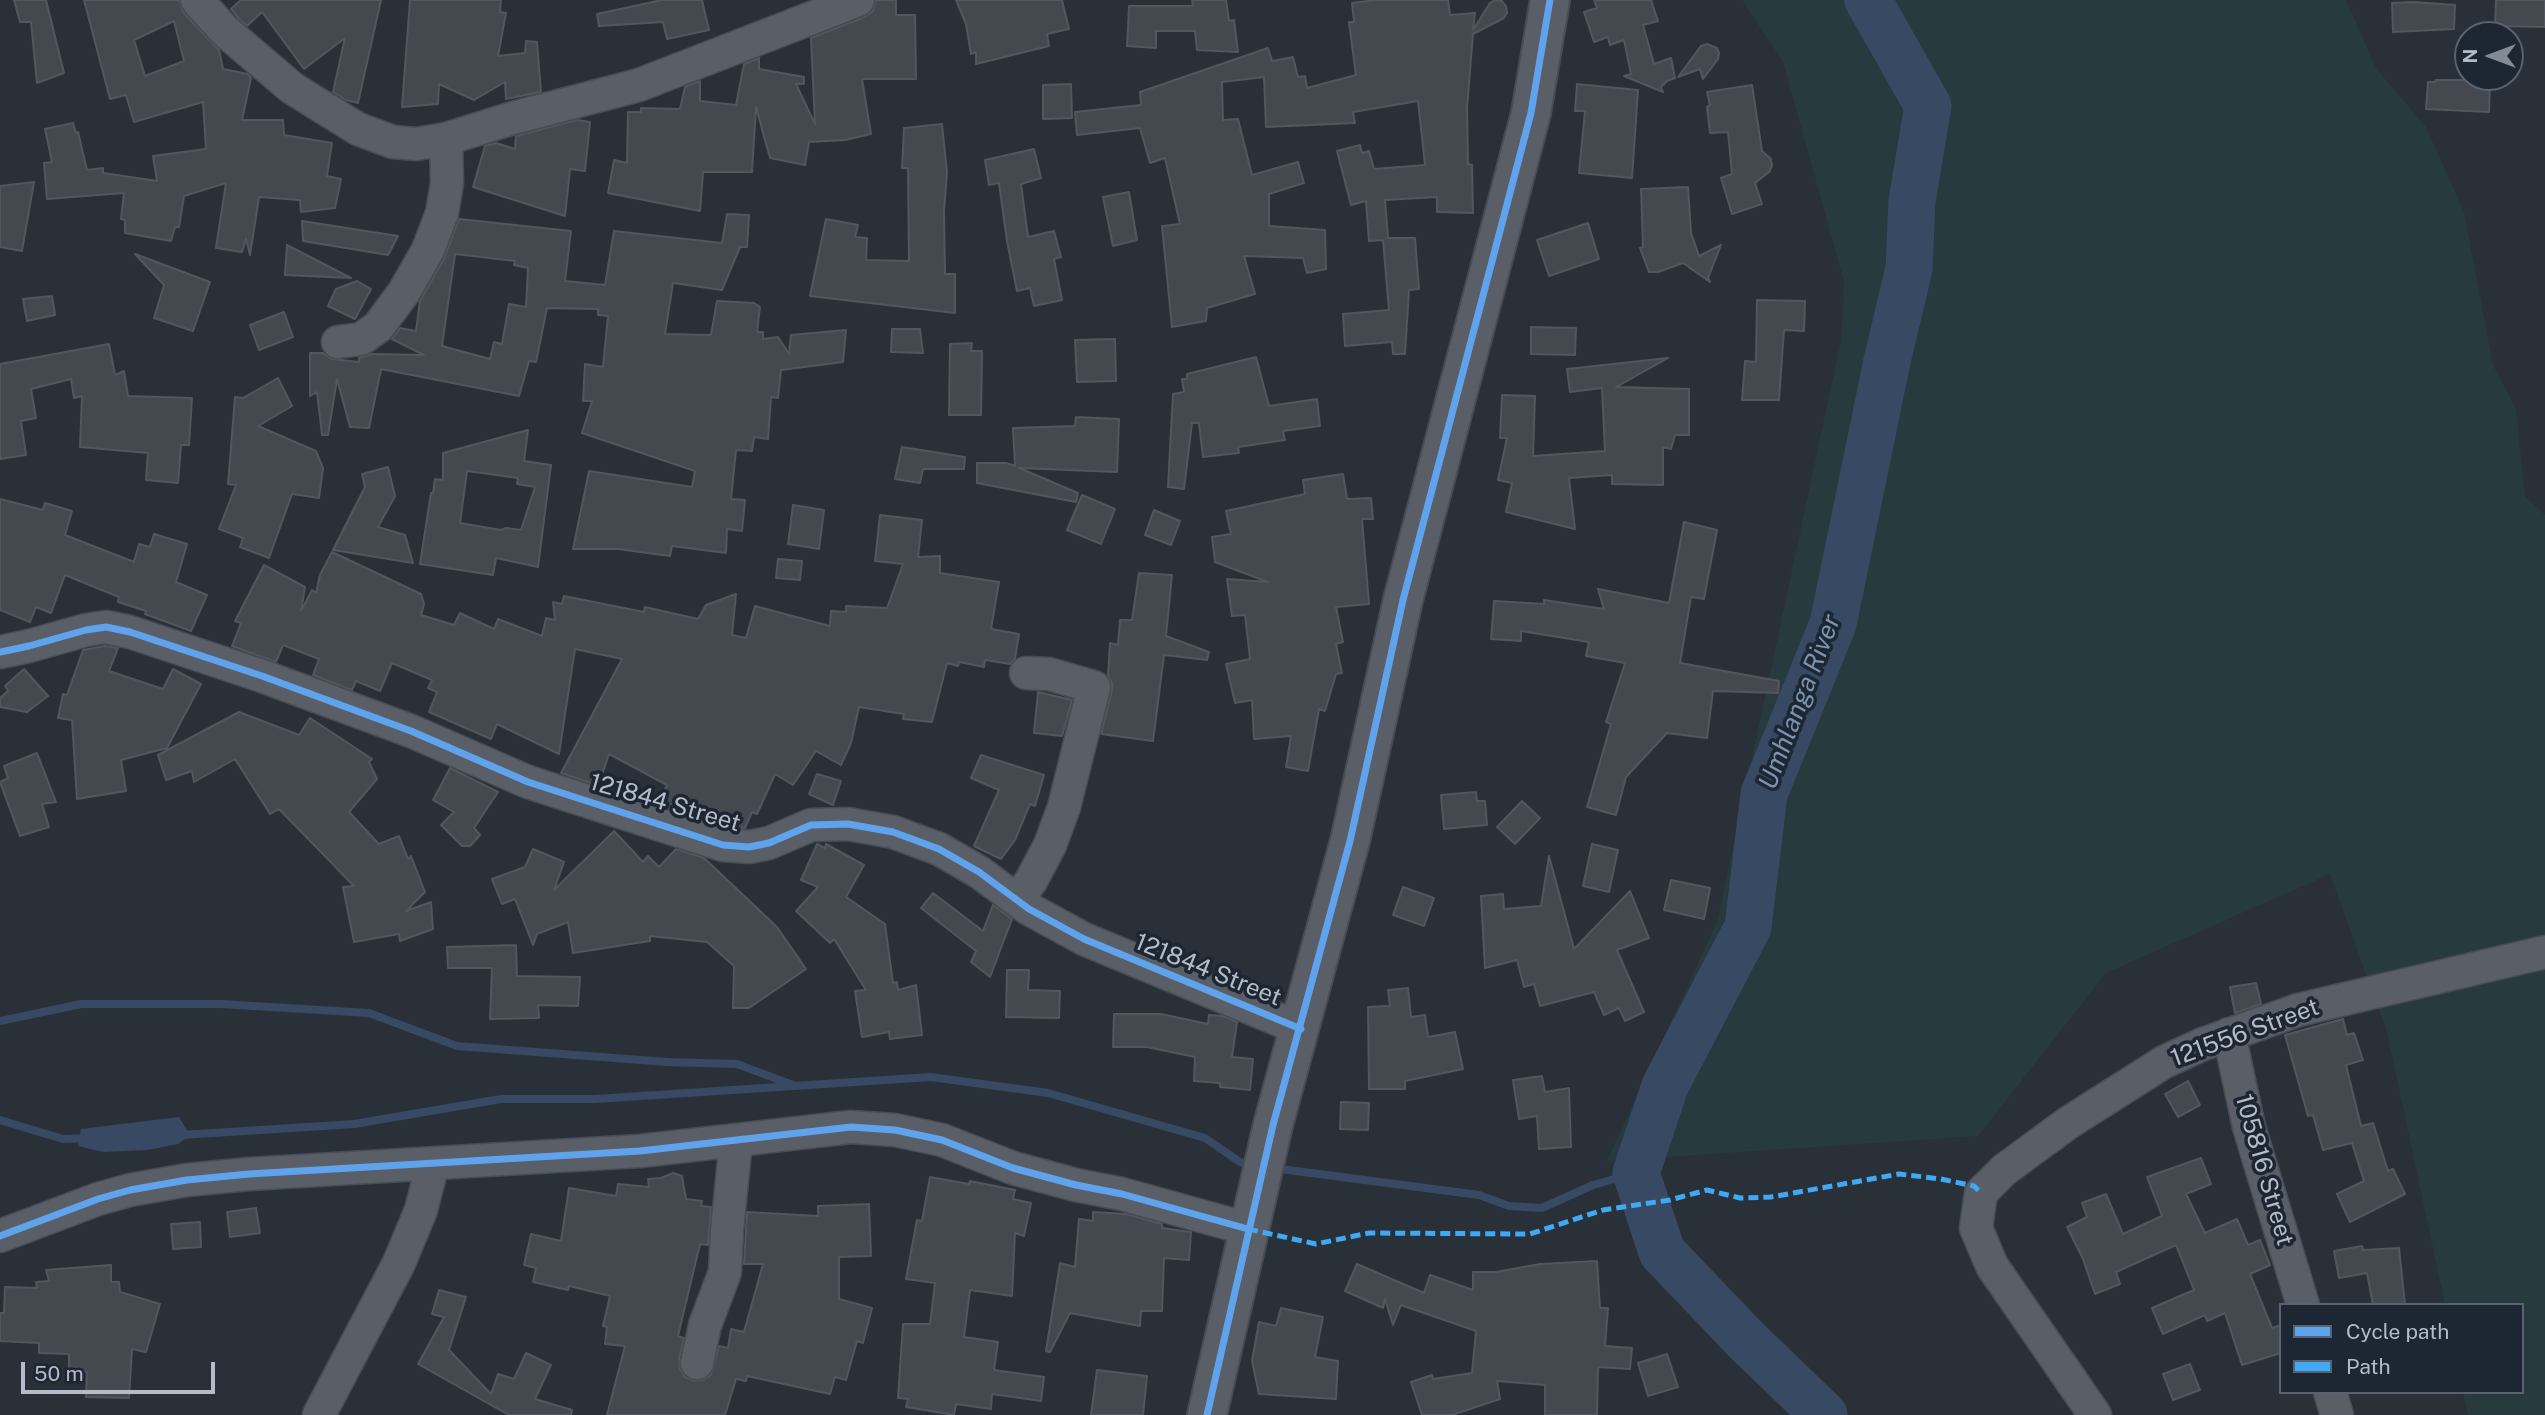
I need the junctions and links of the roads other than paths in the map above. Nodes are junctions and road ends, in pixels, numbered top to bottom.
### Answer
1 (197, 0) edge
2 (859, 0) edge
3 (1550, 0) edge
4 (446, 139) junction
5 (338, 341) dead end
6 (0, 652) edge
7 (1026, 673) dead end
8 (1017, 899) junction
9 (2545, 952) edge
10 (1301, 1029) junction
11 (2229, 1034) junction
12 (736, 1141) junction
13 (433, 1163) junction
14 (1251, 1217) junction
15 (0, 1236) edge
16 (2303, 1303) edge
17 (697, 1363) dead end
18 (2331, 1394) edge
19 (318, 1415) edge
20 (1207, 1415) edge
21 (2095, 1415) edge
22 (2337, 1415) edge

1 - 4 street
2 - 4 street
3 - 10 street
4 - 5 street
6 - 8 street, 121844 Street
7 - 8 street
8 - 10 street, 121844 Street
9 - 11 street, 121556 Street
10 - 14 street
11 - 16 street, 105816 Street
11 - 21 street, 121556 Street
12 - 13 street
12 - 14 street
12 - 17 street
13 - 15 street
13 - 19 street
14 - 20 street
18 - 22 street

